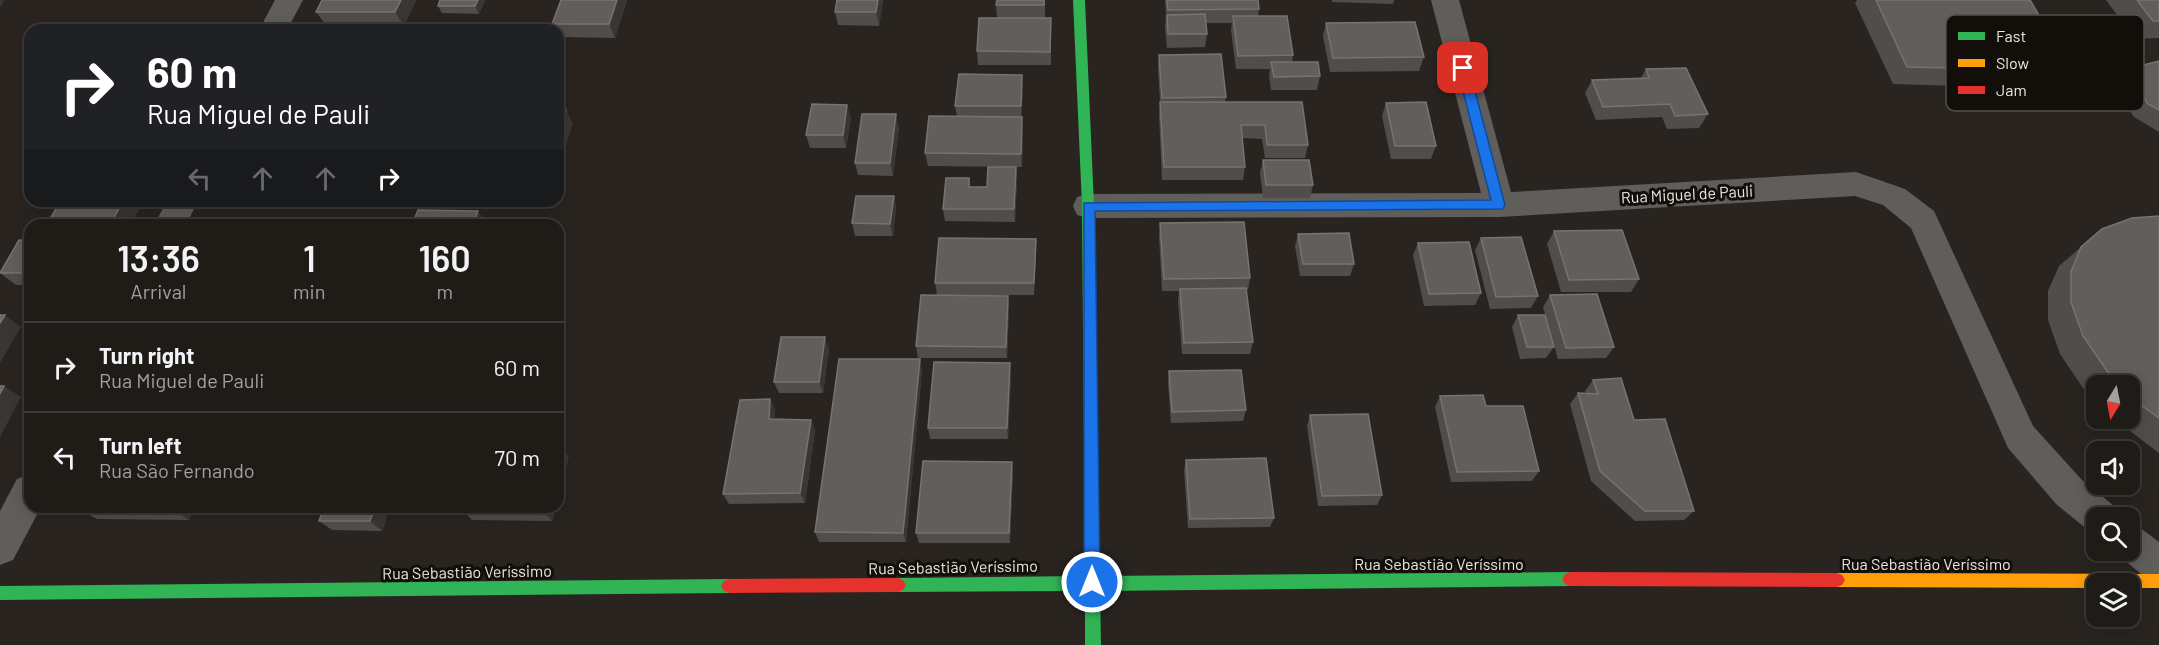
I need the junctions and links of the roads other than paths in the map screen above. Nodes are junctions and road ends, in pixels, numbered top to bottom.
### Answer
1 (289, 0) edge
2 (1079, 0) edge
3 (1445, 0) edge
4 (276, 24) edge
5 (1499, 205) junction
6 (1088, 206) junction
7 (24, 502) edge
8 (2087, 507) edge
9 (0, 548) edge
10 (2140, 550) edge
11 (2159, 566) edge
12 (2159, 581) edge
13 (1092, 582) junction
14 (0, 593) edge
15 (1093, 645) edge

1 - 4 street
2 - 6 street
3 - 5 street
5 - 6 street, Rua Miguel de Pauli
5 - 8 street, Rua Miguel de Pauli
6 - 13 street
7 - 9 street
10 - 11 street
12 - 13 street, Rua Sebastião Veríssimo
13 - 14 street, Rua Sebastião Veríssimo
13 - 15 street

